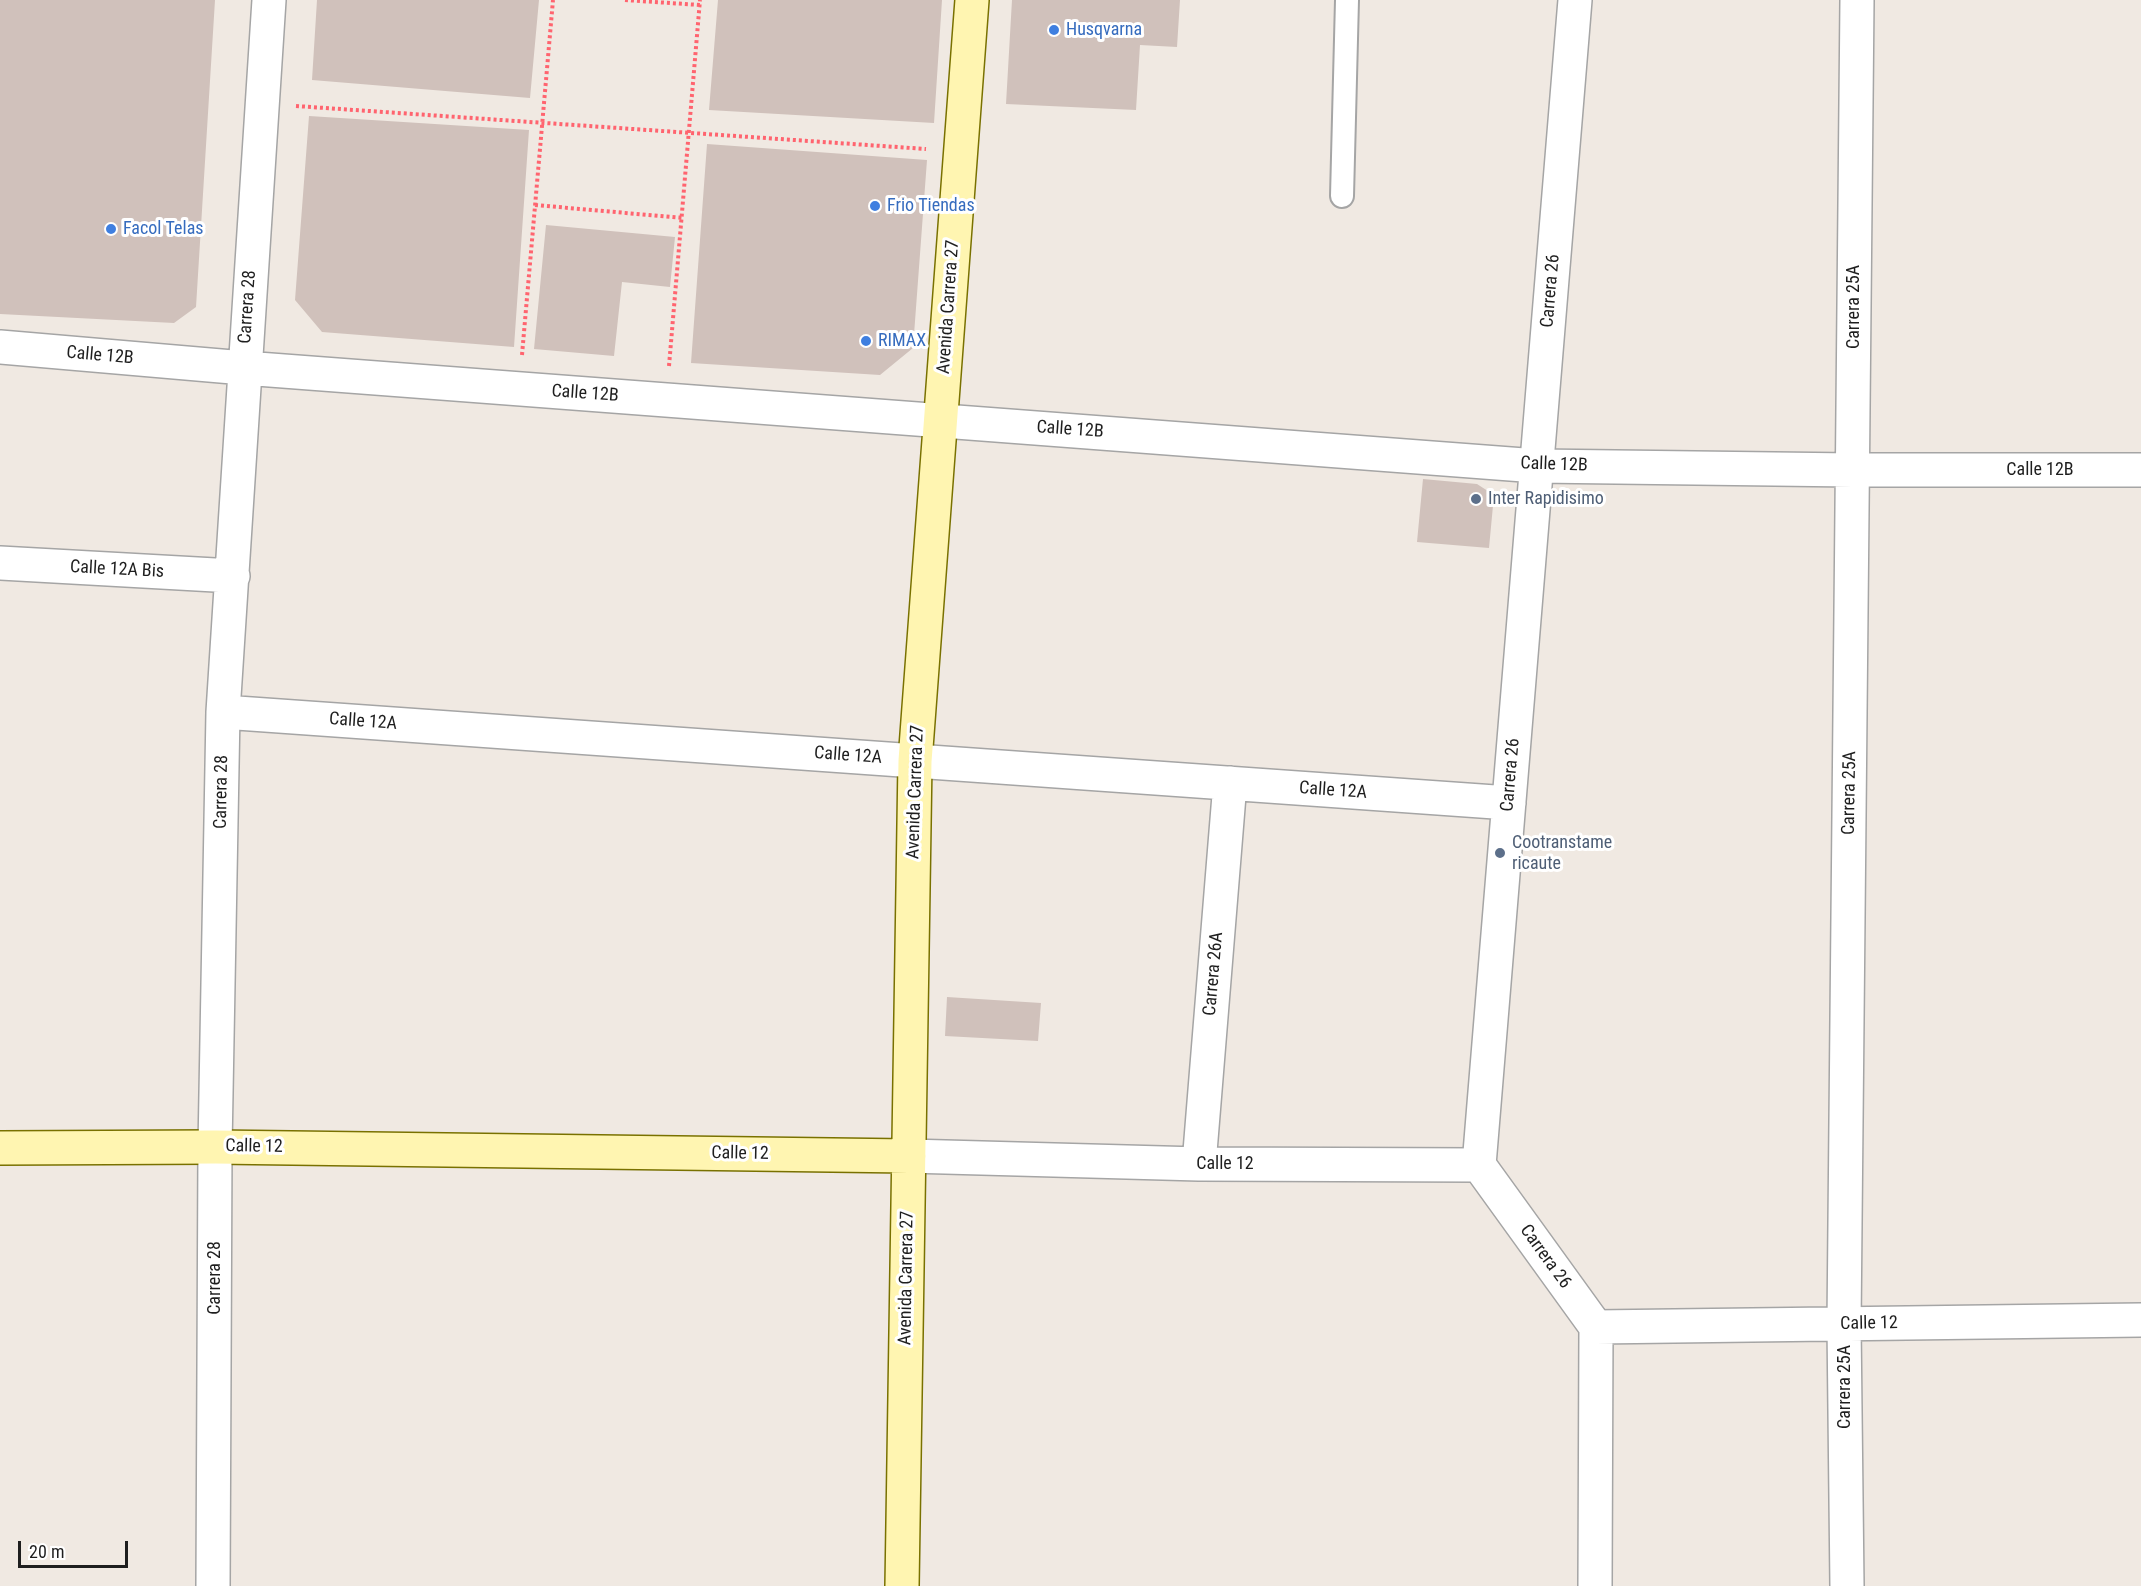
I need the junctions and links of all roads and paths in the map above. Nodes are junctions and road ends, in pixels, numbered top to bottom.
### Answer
1 (269, 0) edge
2 (553, 0) edge
3 (625, 0) edge
4 (972, 0) edge
5 (1347, 0) edge
6 (1575, 0) edge
7 (1857, 0) edge
8 (700, 3) edge
9 (262, 104) junction
10 (542, 123) junction
11 (690, 133) junction
12 (961, 151) junction
13 (1342, 196) dead end
14 (535, 205) junction
15 (683, 218) junction
16 (0, 347) edge
17 (244, 368) junction
18 (520, 389) junction
19 (666, 400) junction
20 (940, 421) junction
21 (1537, 465) junction
22 (1853, 470) junction
23 (2141, 470) edge
24 (0, 563) edge
25 (233, 576) junction
26 (223, 712) junction
27 (915, 761) junction
28 (1230, 783) junction
29 (1509, 803) junction
30 (215, 1147) junction
31 (0, 1148) edge
32 (909, 1156) junction
33 (1199, 1164) junction
34 (1479, 1165) junction
35 (2141, 1320) edge
36 (1844, 1324) junction
37 (1596, 1327) junction
38 (213, 1586) edge
39 (902, 1586) edge
40 (1594, 1586) edge
41 (1846, 1586) edge

1 - 9 street, Carrera 28
2 - 10 path
3 - 8 path
4 - 12 main road, Avenida Carrera 27
5 - 13 lane
6 - 21 street, Carrera 26
7 - 22 street, Carrera 25A
8 - 11 path
9 - 10 path
9 - 17 street, Carrera 28
10 - 11 path
10 - 14 path
11 - 12 path
11 - 15 path
12 - 20 main road, Avenida Carrera 27
14 - 15 path
14 - 18 path
15 - 19 path
16 - 17 street, Calle 12B
17 - 18 street, Calle 12B
17 - 25 street, Carrera 28
18 - 19 street, Calle 12B
19 - 20 street, Calle 12B
20 - 21 street, Calle 12B
20 - 27 main road, Avenida Carrera 27
21 - 22 street, Calle 12B
21 - 29 street, Carrera 26
22 - 23 street, Calle 12B
22 - 36 street, Carrera 25A
24 - 25 street, Calle 12A Bis
25 - 26 street, Carrera 28
26 - 27 street, Calle 12A
26 - 30 street, Carrera 28
27 - 28 street, Calle 12A
27 - 32 main road, Avenida Carrera 27
28 - 29 street, Calle 12A
28 - 33 street, Carrera 26A
29 - 34 street, Carrera 26
30 - 31 main road, Calle 12
30 - 32 main road, Calle 12
30 - 38 street, Carrera 28
32 - 33 street, Calle 12
32 - 39 main road, Avenida Carrera 27
33 - 34 street, Calle 12
34 - 37 street, Carrera 26
35 - 36 street, Calle 12
36 - 37 street, Calle 12
36 - 41 street, Carrera 25A
37 - 40 street

